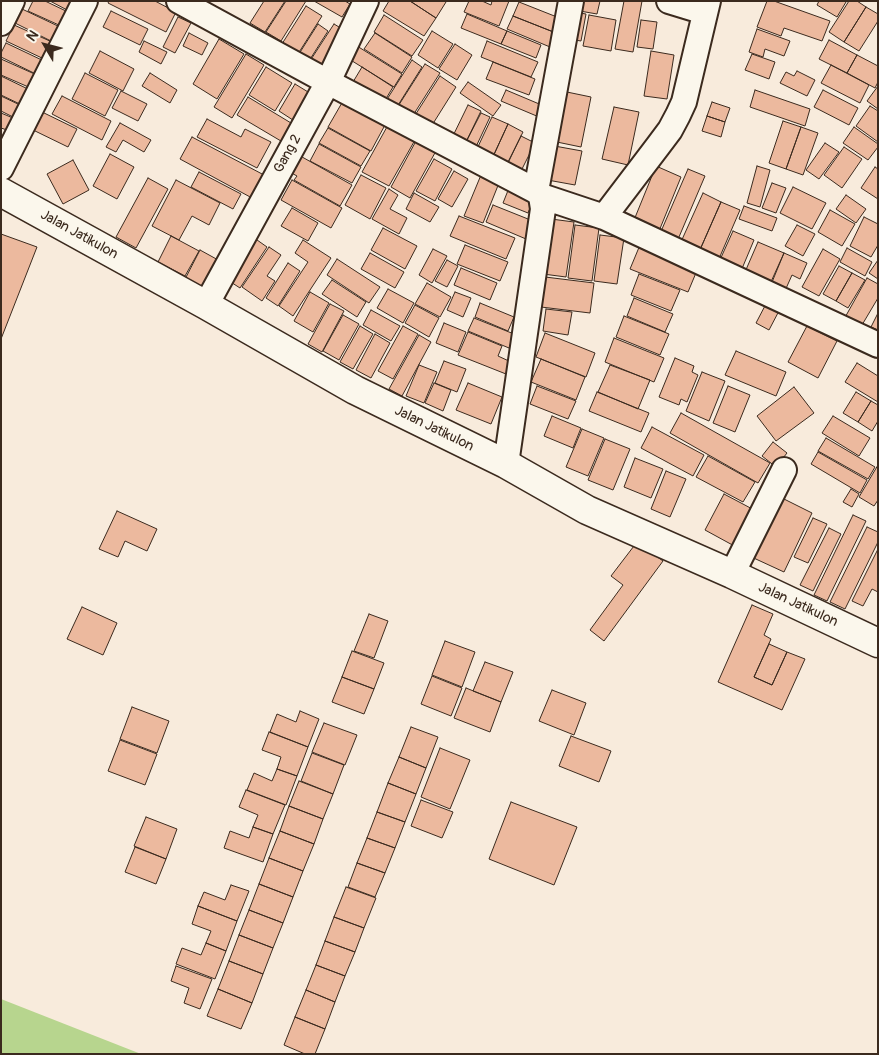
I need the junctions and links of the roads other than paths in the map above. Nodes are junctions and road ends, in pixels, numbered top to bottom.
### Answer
1 (12, 1) edge
2 (85, 1) edge
3 (179, 1) edge
4 (366, 1) edge
5 (571, 1) edge
6 (669, 1) edge
7 (707, 7) edge
8 (1, 23) edge
9 (328, 82) junction
10 (1, 168) edge
11 (1, 192) edge
12 (538, 193) junction
13 (604, 218) junction
14 (206, 305) junction
15 (878, 346) edge
16 (506, 464) junction
17 (784, 470) dead end
18 (732, 574) junction
19 (878, 643) edge

1 - 8 street
2 - 10 street
3 - 9 street
4 - 9 street, Gang 2
5 - 12 street
6 - 7 street
7 - 13 street
9 - 12 street
9 - 14 street, Gang 2
11 - 14 main road, Jalan Jatikulon
12 - 13 street
12 - 16 street
13 - 15 street
14 - 16 main road, Jalan Jatikulon
16 - 18 main road, Jalan Jatikulon
17 - 18 street
18 - 19 main road, Jalan Jatikulon

